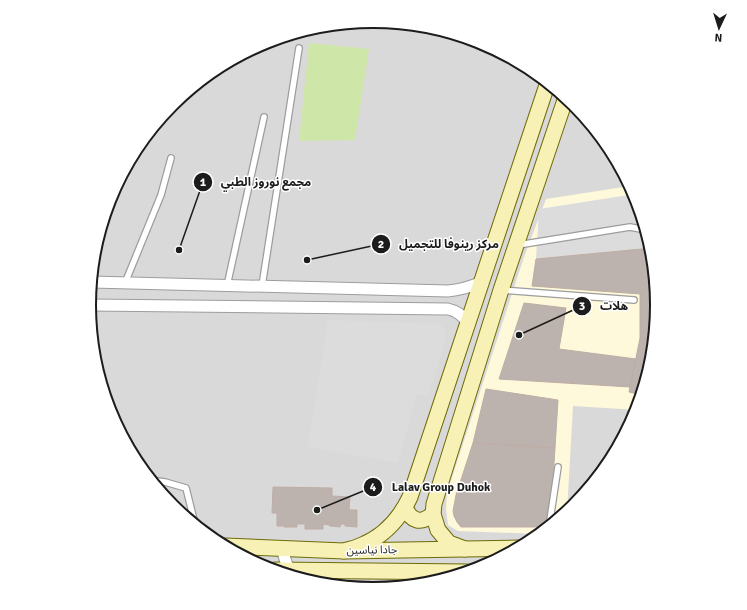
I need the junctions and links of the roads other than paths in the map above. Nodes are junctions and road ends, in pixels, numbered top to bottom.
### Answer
1 (299, 48) dead end
2 (546, 88) edge
3 (564, 104) edge
4 (264, 117) dead end
5 (171, 158) dead end
6 (504, 216) junction
7 (523, 223) junction
8 (640, 229) edge
9 (516, 246) junction
10 (98, 282) edge
11 (482, 282) junction
12 (125, 283) junction
13 (228, 286) junction
14 (262, 286) junction
15 (501, 290) junction
16 (448, 291) junction
17 (634, 300) dead end
18 (96, 305) edge
19 (448, 309) junction
20 (468, 322) junction
21 (558, 467) dead end
22 (160, 481) edge
23 (405, 507) junction
24 (193, 514) edge
25 (433, 514) junction
26 (550, 518) edge
27 (238, 547) edge
28 (506, 548) edge
29 (283, 549) junction
30 (465, 549) junction
31 (344, 551) junction
32 (285, 567) edge
33 (299, 572) edge
34 (448, 572) edge

1 - 14 lane
2 - 6 street
3 - 7 street
4 - 13 lane
5 - 12 lane
6 - 7 street
6 - 11 street
7 - 9 street
8 - 9 lane
9 - 15 street
10 - 12 street
11 - 16 street
11 - 20 street
12 - 13 street
13 - 14 street
14 - 16 street
15 - 17 lane
15 - 25 street
16 - 19 street
18 - 19 street
19 - 20 street
20 - 23 street
21 - 26 lane
22 - 24 lane
23 - 25 street
23 - 31 street
25 - 30 street
27 - 29 street, جادا نیاسین
28 - 30 street, جادا نیاسین
29 - 31 street, جادا نیاسین
29 - 32 street
30 - 31 street, جادا نیاسین
33 - 34 street, جادا نیاسین

